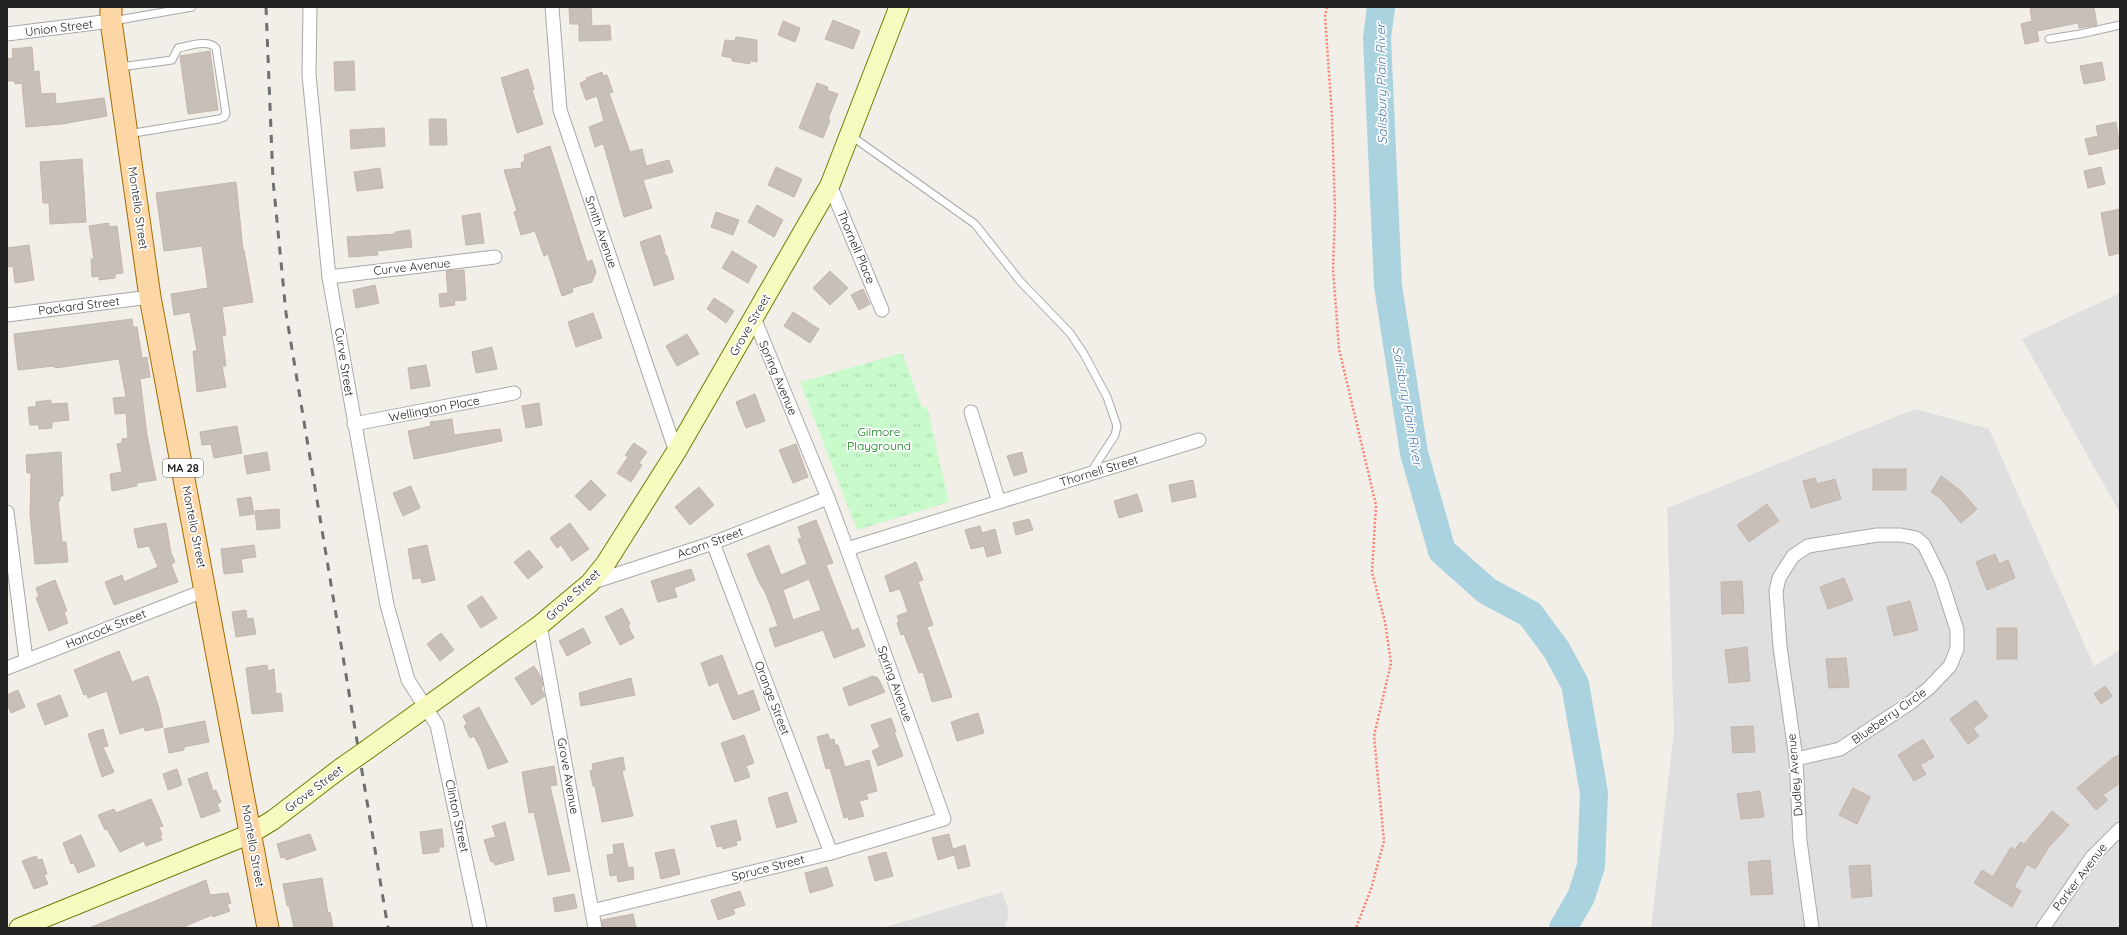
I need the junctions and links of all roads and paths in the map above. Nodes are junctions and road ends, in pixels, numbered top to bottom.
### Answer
1 (192, 7) edge
2 (310, 7) edge
3 (552, 7) edge
4 (899, 7) edge
5 (1327, 7) edge
6 (111, 14) edge
7 (2120, 25) edge
8 (7, 34) edge
9 (2050, 39) dead end
10 (118, 67) junction
11 (127, 134) junction
12 (850, 135) junction
13 (830, 185) junction
14 (495, 257) dead end
15 (329, 277) junction
16 (150, 297) junction
17 (882, 310) dead end
18 (7, 315) edge
19 (754, 318) junction
20 (514, 394) dead end
21 (971, 412) dead end
22 (354, 424) junction
23 (1199, 440) dead end
24 (676, 452) junction
25 (1090, 473) junction
26 (828, 498) junction
27 (999, 502) junction
28 (7, 512) edge
29 (713, 543) junction
30 (847, 549) junction
31 (590, 583) junction
32 (206, 590) junction
33 (1777, 597) joint
34 (540, 625) junction
35 (26, 660) junction
36 (7, 668) edge
37 (426, 708) junction
38 (1796, 760) junction
39 (944, 819) joint
40 (2120, 829) edge
41 (250, 834) junction
42 (831, 853) junction
43 (592, 911) junction
44 (19, 928) edge
45 (268, 928) edge
46 (480, 928) edge
47 (595, 928) edge
48 (1356, 928) edge
49 (1812, 928) edge
50 (2043, 928) edge

1 - 6 lane
2 - 15 street, Curve Street
3 - 24 street, Smith Avenue
4 - 12 main road, Grove Street
5 - 48 path
6 - 8 street, Union Street
6 - 10 main road, Montello Street / MA 28
7 - 9 lane
10 - 11 main road, Montello Street / MA 28
10 - 11 lane
11 - 16 main road, Montello Street / MA 28
12 - 13 main road, Grove Street
12 - 25 lane
13 - 17 street, Thornell Place
13 - 19 main road, Grove Street
14 - 15 street, Curve Avenue
15 - 22 street, Curve Street
16 - 18 street, Packard Street
16 - 32 main road, Montello Street / MA 28
19 - 24 main road, Grove Street
19 - 26 street, Spring Avenue
20 - 22 street, Wellington Place
21 - 27 street
22 - 37 street, Curve Street
23 - 25 street, Thornell Street
24 - 31 main road, Grove Street
25 - 27 street, Thornell Street
26 - 29 street, Acorn Street
26 - 30 street, Spring Avenue
27 - 30 street
28 - 35 street
29 - 31 street, Acorn Street
29 - 42 street, Orange Street
30 - 39 street, Spring Avenue
31 - 34 main road, Grove Street
32 - 35 street, Hancock Street
32 - 41 main road, Montello Street / MA 28
33 - 38 street, Dudley Avenue
33 - 38 street, Blueberry Circle
34 - 37 main road, Grove Street
34 - 43 street, Grove Avenue
35 - 36 street, Hancock Street
37 - 41 main road, Grove Street, bridge
37 - 46 street, Clinton Street
38 - 49 street, Dudley Avenue
39 - 42 street, Spruce Street
40 - 50 street, Parker Avenue
41 - 44 main road, Grove Street
41 - 45 main road, Montello Street / MA 28
42 - 43 street, Spruce Street
43 - 47 street, Grove Avenue

